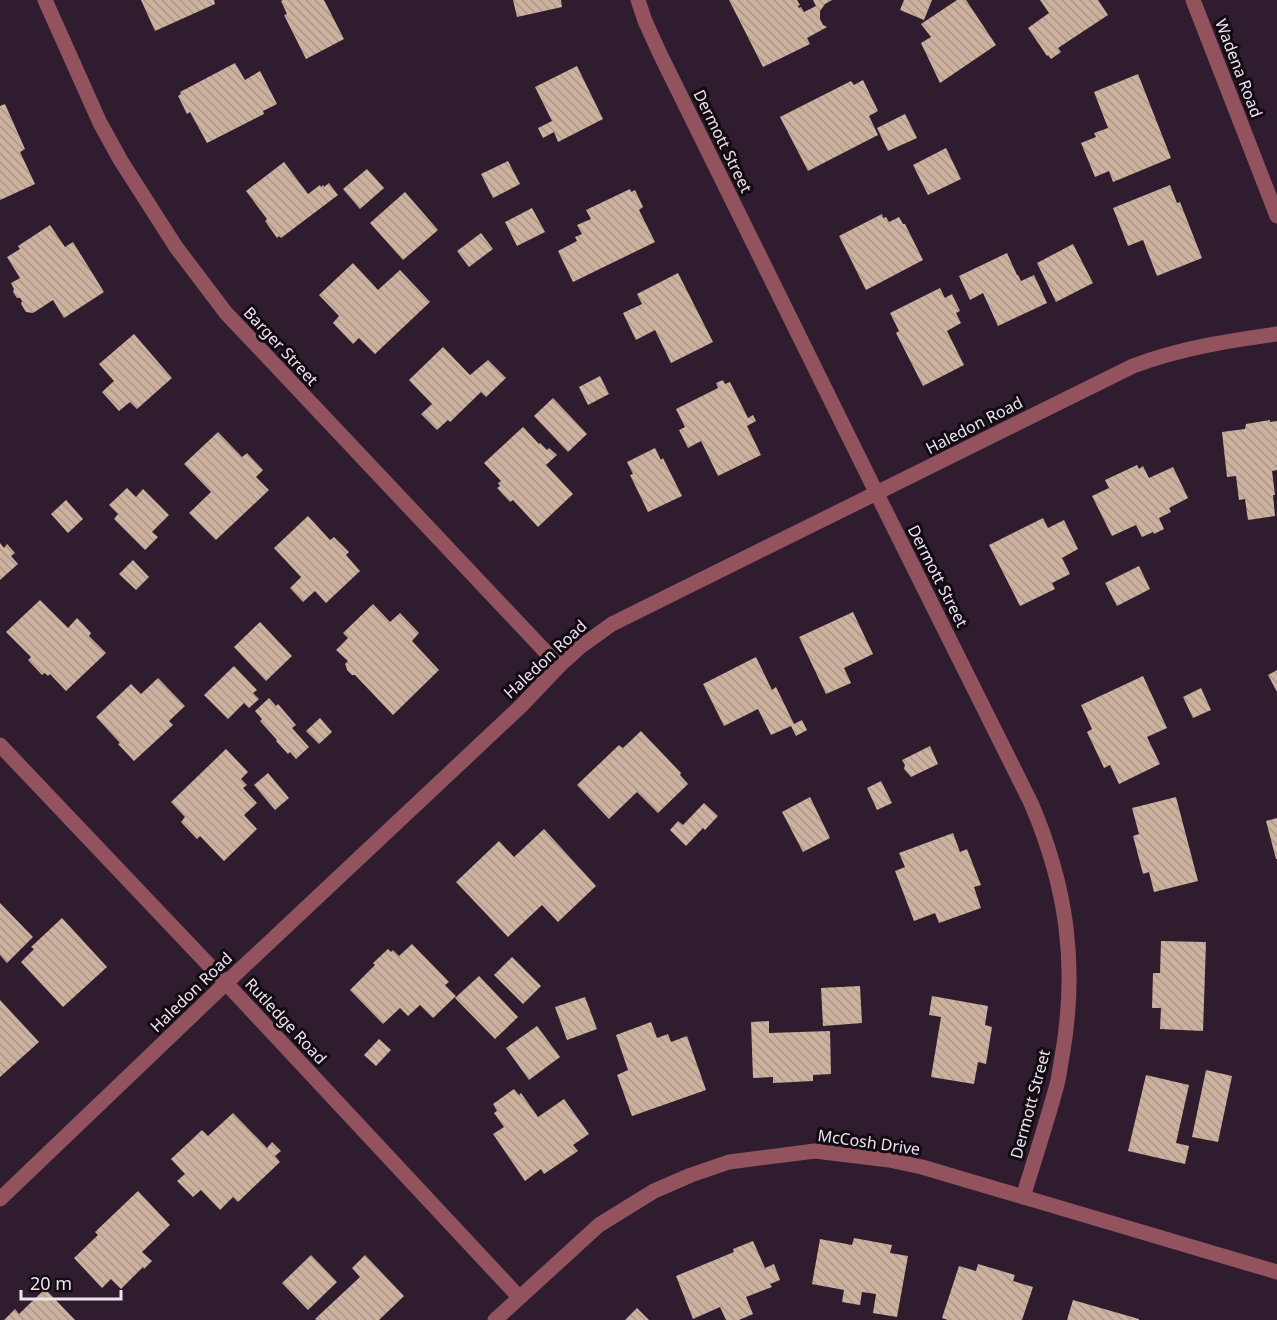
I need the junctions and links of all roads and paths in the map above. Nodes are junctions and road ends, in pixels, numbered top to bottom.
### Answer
1 (45, 0) edge
2 (638, 0) edge
3 (1193, 0) edge
4 (1277, 216) edge
5 (1277, 334) edge
6 (877, 494) junction
7 (559, 666) junction
8 (0, 746) edge
9 (226, 983) junction
10 (1023, 1197) junction
11 (0, 1199) edge
12 (1277, 1272) edge
13 (519, 1297) junction
14 (495, 1320) edge

1 - 7 street, Barger Street
2 - 6 street, Dermott Street
3 - 4 street, Wadena Road
5 - 6 street, Haledon Road
6 - 7 street, Haledon Road
6 - 10 street, Dermott Street
7 - 9 street, Haledon Road
8 - 9 street, Rutledge Road
9 - 11 street, Haledon Road
9 - 13 street, Rutledge Road
10 - 12 street, McCosh Drive
10 - 13 street, McCosh Drive
13 - 14 street, McCosh Drive

